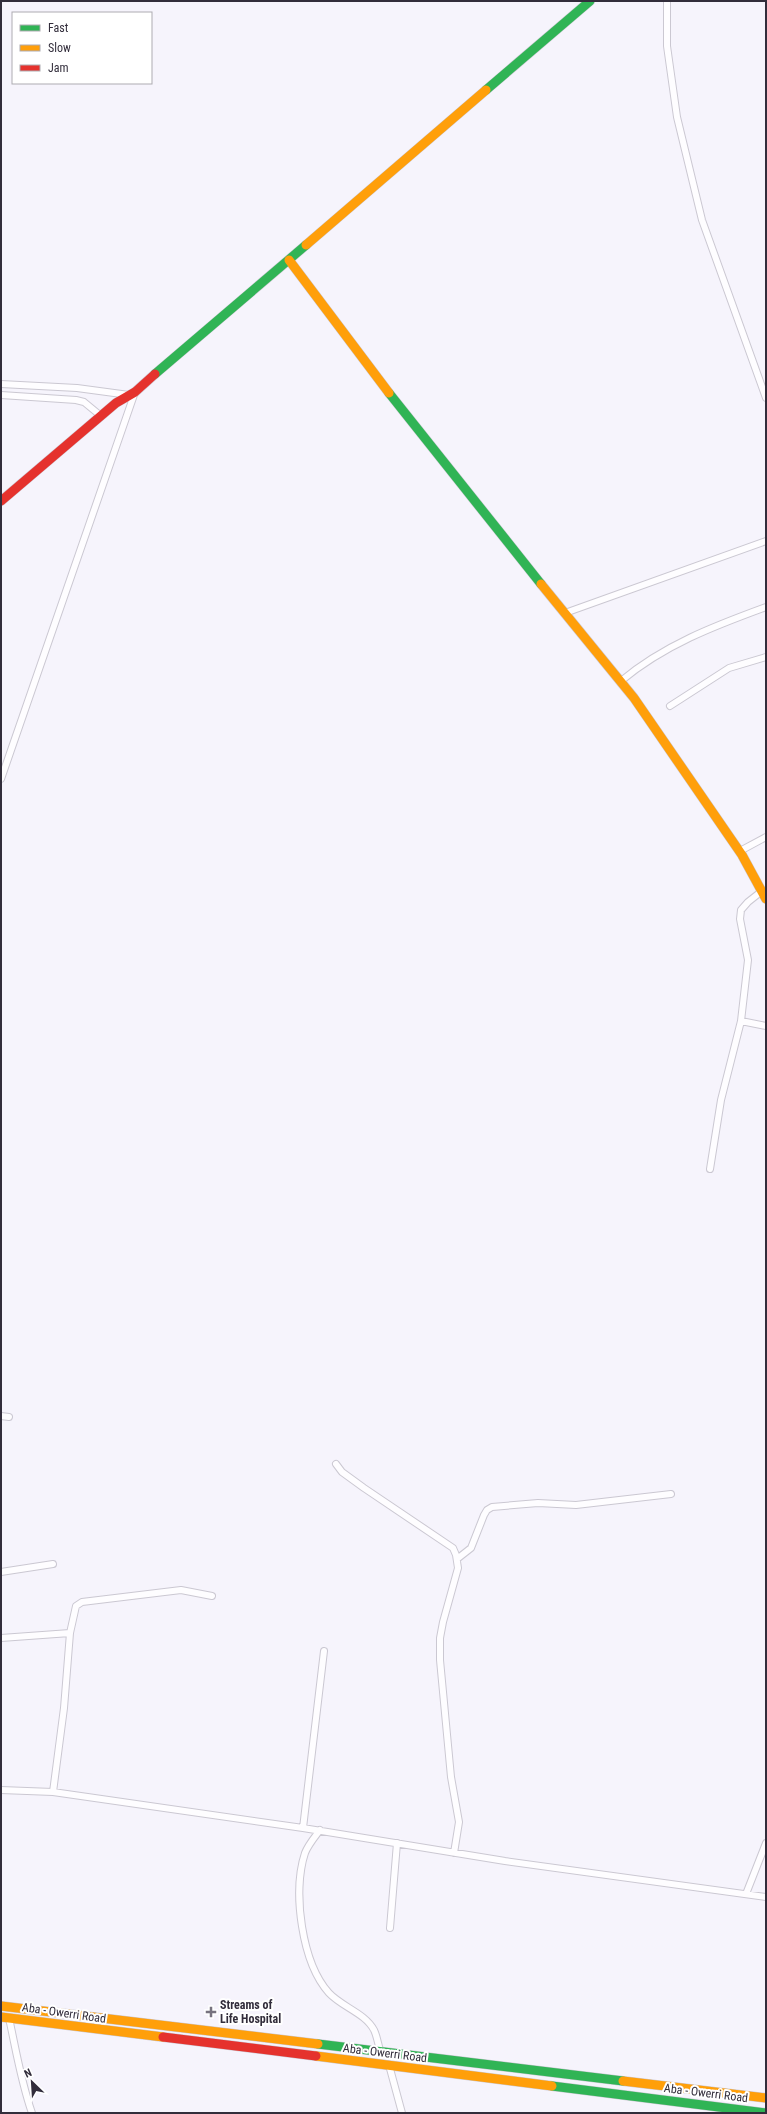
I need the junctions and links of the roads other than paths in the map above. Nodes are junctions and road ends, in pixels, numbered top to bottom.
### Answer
1 (590, 1) edge
2 (667, 1) edge
3 (289, 260) junction
4 (1, 384) edge
5 (132, 393) junction
6 (1, 395) edge
7 (766, 398) edge
8 (101, 416) junction
9 (1, 501) edge
10 (766, 541) edge
11 (766, 607) edge
12 (565, 613) junction
13 (766, 657) edge
14 (621, 681) junction
15 (670, 706) dead end
16 (1, 779) edge
17 (766, 837) edge
18 (740, 851) junction
19 (764, 895) edge
20 (741, 1021) junction
21 (766, 1026) edge
22 (710, 1169) dead end
23 (1, 1416) edge
24 (9, 1417) dead end
25 (336, 1464) dead end
26 (671, 1494) dead end
27 (457, 1559) junction
28 (53, 1564) dead end
29 (1, 1572) edge
30 (212, 1596) dead end
31 (70, 1633) junction
32 (1, 1638) edge
33 (324, 1651) dead end
34 (1, 1790) edge
35 (52, 1792) junction
36 (303, 1828) junction
37 (320, 1830) junction
38 (397, 1843) junction
39 (766, 1843) edge
40 (454, 1853) junction
41 (746, 1894) junction
42 (766, 1897) edge
43 (390, 1928) dead end
44 (1, 2006) edge
45 (5, 2018) edge
46 (380, 2050) junction
47 (389, 2065) junction
48 (766, 2098) edge
49 (32, 2113) edge
50 (402, 2113) edge
51 (766, 2113) edge

1 - 3 main road
2 - 7 street
3 - 5 main road
3 - 12 main road
4 - 5 street
5 - 8 main road
5 - 16 street
6 - 8 street
8 - 9 main road
10 - 12 street
11 - 14 street
12 - 14 main road
13 - 15 street
14 - 18 main road
17 - 18 street
18 - 19 main road
19 - 20 street
20 - 21 street
20 - 22 street
23 - 24 street
25 - 27 street
26 - 27 street
27 - 40 street
28 - 29 street
30 - 31 street
31 - 32 street
31 - 35 street
33 - 36 street
34 - 35 street
35 - 36 street
36 - 37 street
37 - 38 street
37 - 46 street
38 - 40 street
38 - 43 street
39 - 41 street
40 - 41 street
41 - 42 street
44 - 46 main road, Aba - Owerri Road
45 - 47 main road, Aba - Owerri Road
45 - 49 street
46 - 48 main road, Aba - Owerri Road
47 - 50 street
47 - 51 main road, Aba - Owerri Road

